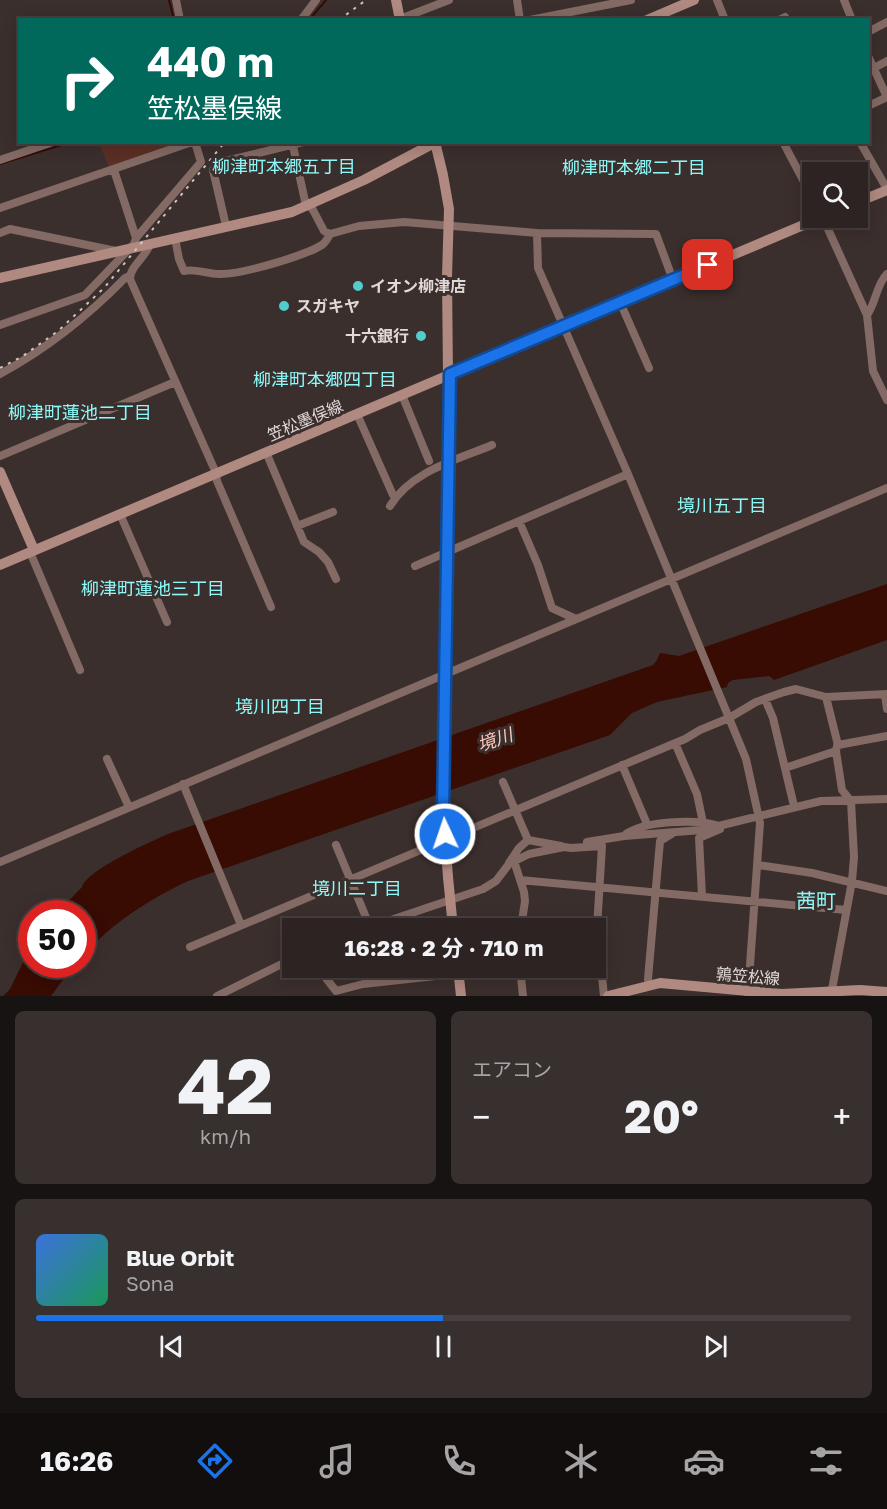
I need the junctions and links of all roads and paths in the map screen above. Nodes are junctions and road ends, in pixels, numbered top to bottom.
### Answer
1 (176, 0) edge
2 (316, 0) edge
3 (396, 0) edge
4 (449, 0) edge
5 (517, 0) edge
6 (631, 0) edge
7 (694, 0) edge
8 (717, 0) edge
9 (844, 0) edge
10 (180, 18) edge
11 (302, 18) edge
12 (400, 18) edge
13 (403, 18) edge
14 (520, 18) edge
15 (540, 18) edge
16 (652, 18) edge
17 (724, 18) edge
18 (851, 18) edge
19 (887, 22) edge
20 (870, 31) edge
21 (870, 60) edge
22 (887, 61) edge
23 (874, 68) junction
24 (887, 97) edge
25 (870, 105) edge
26 (46, 144) edge
27 (188, 144) edge
28 (195, 144) edge
29 (298, 144) edge
30 (433, 144) edge
31 (435, 144) edge
32 (784, 144) edge
33 (861, 144) edge
34 (293, 146) junction
35 (0, 160) edge
36 (114, 170) junction
37 (802, 178) edge
38 (887, 190) edge
39 (868, 198) edge
40 (309, 205) junction
41 (0, 208) edge
42 (226, 226) junction
43 (802, 226) edge
44 (448, 227) junction
45 (827, 228) edge
46 (0, 233) edge
47 (537, 233) junction
48 (330, 234) junction
49 (136, 238) junction
50 (176, 238) junction
51 (150, 244) junction
52 (124, 250) junction
53 (887, 274) edge
54 (129, 276) junction
55 (0, 278) edge
56 (673, 280) junction
57 (620, 302) junction
58 (867, 315) junction
59 (0, 325) edge
60 (564, 326) junction
61 (648, 368) dead end
62 (0, 374) edge
63 (450, 374) junction
64 (176, 382) junction
65 (402, 395) junction
66 (887, 400) edge
67 (357, 414) junction
68 (492, 445) dead end
69 (266, 452) junction
70 (0, 456) edge
71 (429, 461) dead end
72 (449, 468) junction
73 (0, 472) edge
74 (216, 473) junction
75 (628, 474) junction
76 (887, 488) edge
77 (395, 497) junction
78 (390, 506) dead end
79 (333, 513) dead end
80 (120, 514) junction
81 (519, 521) junction
82 (297, 526) junction
83 (32, 551) junction
84 (0, 565) edge
85 (415, 566) dead end
86 (336, 579) dead end
87 (671, 580) junction
88 (271, 607) dead end
89 (576, 619) junction
90 (167, 622) dead end
91 (80, 670) dead end
92 (886, 695) edge
93 (826, 697) junction
94 (765, 699) junction
95 (887, 709) edge
96 (729, 718) junction
97 (887, 736) edge
98 (675, 743) junction
99 (837, 748) junction
100 (107, 759) dead end
101 (622, 765) junction
102 (785, 768) junction
103 (503, 782) dead end
104 (183, 784) junction
105 (887, 799) edge
106 (851, 801) junction
107 (794, 806) junction
108 (129, 807) junction
109 (515, 810) junction
110 (758, 815) junction
111 (703, 823) junction
112 (729, 823) junction
113 (647, 824) junction
114 (717, 826) junction
115 (675, 832) junction
116 (628, 835) junction
117 (528, 840) junction
118 (660, 841) junction
119 (336, 845) dead end
120 (603, 846) junction
121 (564, 847) junction
122 (0, 862) edge
123 (511, 863) junction
124 (759, 865) junction
125 (351, 879) junction
126 (520, 880) junction
127 (852, 881) junction
128 (600, 887) junction
129 (656, 891) junction
130 (887, 891) edge
131 (702, 896) junction
132 (450, 902) junction
133 (756, 902) junction
134 (846, 910) junction
135 (365, 918) edge
136 (400, 918) edge
137 (452, 918) edge
138 (522, 918) edge
139 (241, 926) junction
140 (190, 947) dead end
141 (282, 964) edge
142 (326, 978) edge
143 (404, 978) edge
144 (459, 978) edge
145 (521, 978) edge
146 (649, 985) junction
147 (233, 988) junction
148 (887, 992) edge
149 (748, 994) edge
150 (831, 994) edge
151 (217, 996) edge
152 (226, 996) edge
153 (461, 996) edge
154 (523, 996) edge
155 (606, 996) edge

1 - 10 street
2 - 11 street
3 - 12 main road
4 - 13 street
5 - 14 street
6 - 15 street
7 - 16 main road
8 - 17 street
9 - 18 street
19 - 20 street
21 - 23 street
22 - 23 street
23 - 24 street
24 - 25 street
26 - 35 street
27 - 36 street
28 - 49 street
29 - 34 street
30 - 40 main road
31 - 44 main road
32 - 37 street
33 - 38 street
34 - 40 street
34 - 42 street
36 - 41 street
36 - 49 street
38 - 39 main road
40 - 42 main road
40 - 48 street
42 - 50 main road
43 - 56 main road, 笠松墨俣線
44 - 47 street
44 - 48 street
44 - 63 main road
45 - 58 street
46 - 52 street
47 - 56 street
47 - 60 street
48 - 50 street
49 - 52 street
50 - 51 main road
51 - 52 main road
51 - 54 street
52 - 55 main road
52 - 59 street
53 - 58 street
54 - 62 street
54 - 64 street
56 - 57 main road, 笠松墨俣線
57 - 60 main road, 笠松墨俣線
57 - 61 street
58 - 66 street
60 - 63 main road, 笠松墨俣線
60 - 75 street
63 - 65 main road, 笠松墨俣線
63 - 72 main road
64 - 70 street
64 - 74 street
65 - 67 main road, 笠松墨俣線
65 - 71 street
67 - 69 main road, 笠松墨俣線
67 - 77 street
68 - 72 street
69 - 74 main road, 笠松墨俣線
69 - 82 street
72 - 77 street
72 - 132 main road, bridge
73 - 83 main road
74 - 80 main road, 笠松墨俣線
74 - 88 street
75 - 81 street
75 - 87 street
76 - 87 street
77 - 78 street
79 - 82 street
80 - 83 main road, 笠松墨俣線
80 - 90 street
81 - 85 street
81 - 89 street
82 - 86 street
83 - 84 main road, 笠松墨俣線
83 - 91 street
87 - 89 street
87 - 96 street
89 - 104 street
92 - 93 street
92 - 95 street
93 - 94 street
93 - 99 street
94 - 96 street
94 - 102 street
96 - 98 street
96 - 110 street
97 - 99 street
98 - 101 street
98 - 111 street
99 - 102 street
99 - 106 street
100 - 108 street
101 - 109 street
101 - 113 street
102 - 107 street
103 - 109 street
104 - 108 street
104 - 139 street
105 - 106 street
106 - 107 street
106 - 127 street
107 - 110 street
108 - 122 street
109 - 117 street
109 - 125 street
110 - 112 street
110 - 124 street
111 - 113 street
111 - 114 street
112 - 114 street
112 - 131 street
113 - 116 street
114 - 115 street
115 - 116 street
115 - 118 street
116 - 118 street
116 - 120 street
116 - 121 street
117 - 121 street
117 - 123 street
118 - 129 street
119 - 125 street
120 - 121 street
120 - 128 street
121 - 123 street
123 - 126 street
123 - 132 street
124 - 127 street
124 - 133 street
125 - 135 street
125 - 139 street
126 - 128 street
126 - 138 street
127 - 130 street
127 - 134 street
128 - 129 street
128 - 155 street
129 - 131 street
129 - 146 street
131 - 133 street
132 - 136 street
132 - 137 main road
133 - 134 street
133 - 149 street
134 - 150 street
139 - 140 street
141 - 147 street
142 - 143 street
144 - 153 main road
145 - 154 street
146 - 149 main road, 鶉笠松線
146 - 155 main road, 鶉笠松線
147 - 151 street
147 - 152 street
148 - 150 main road, 鶉笠松線
149 - 150 main road, 鶉笠松線

